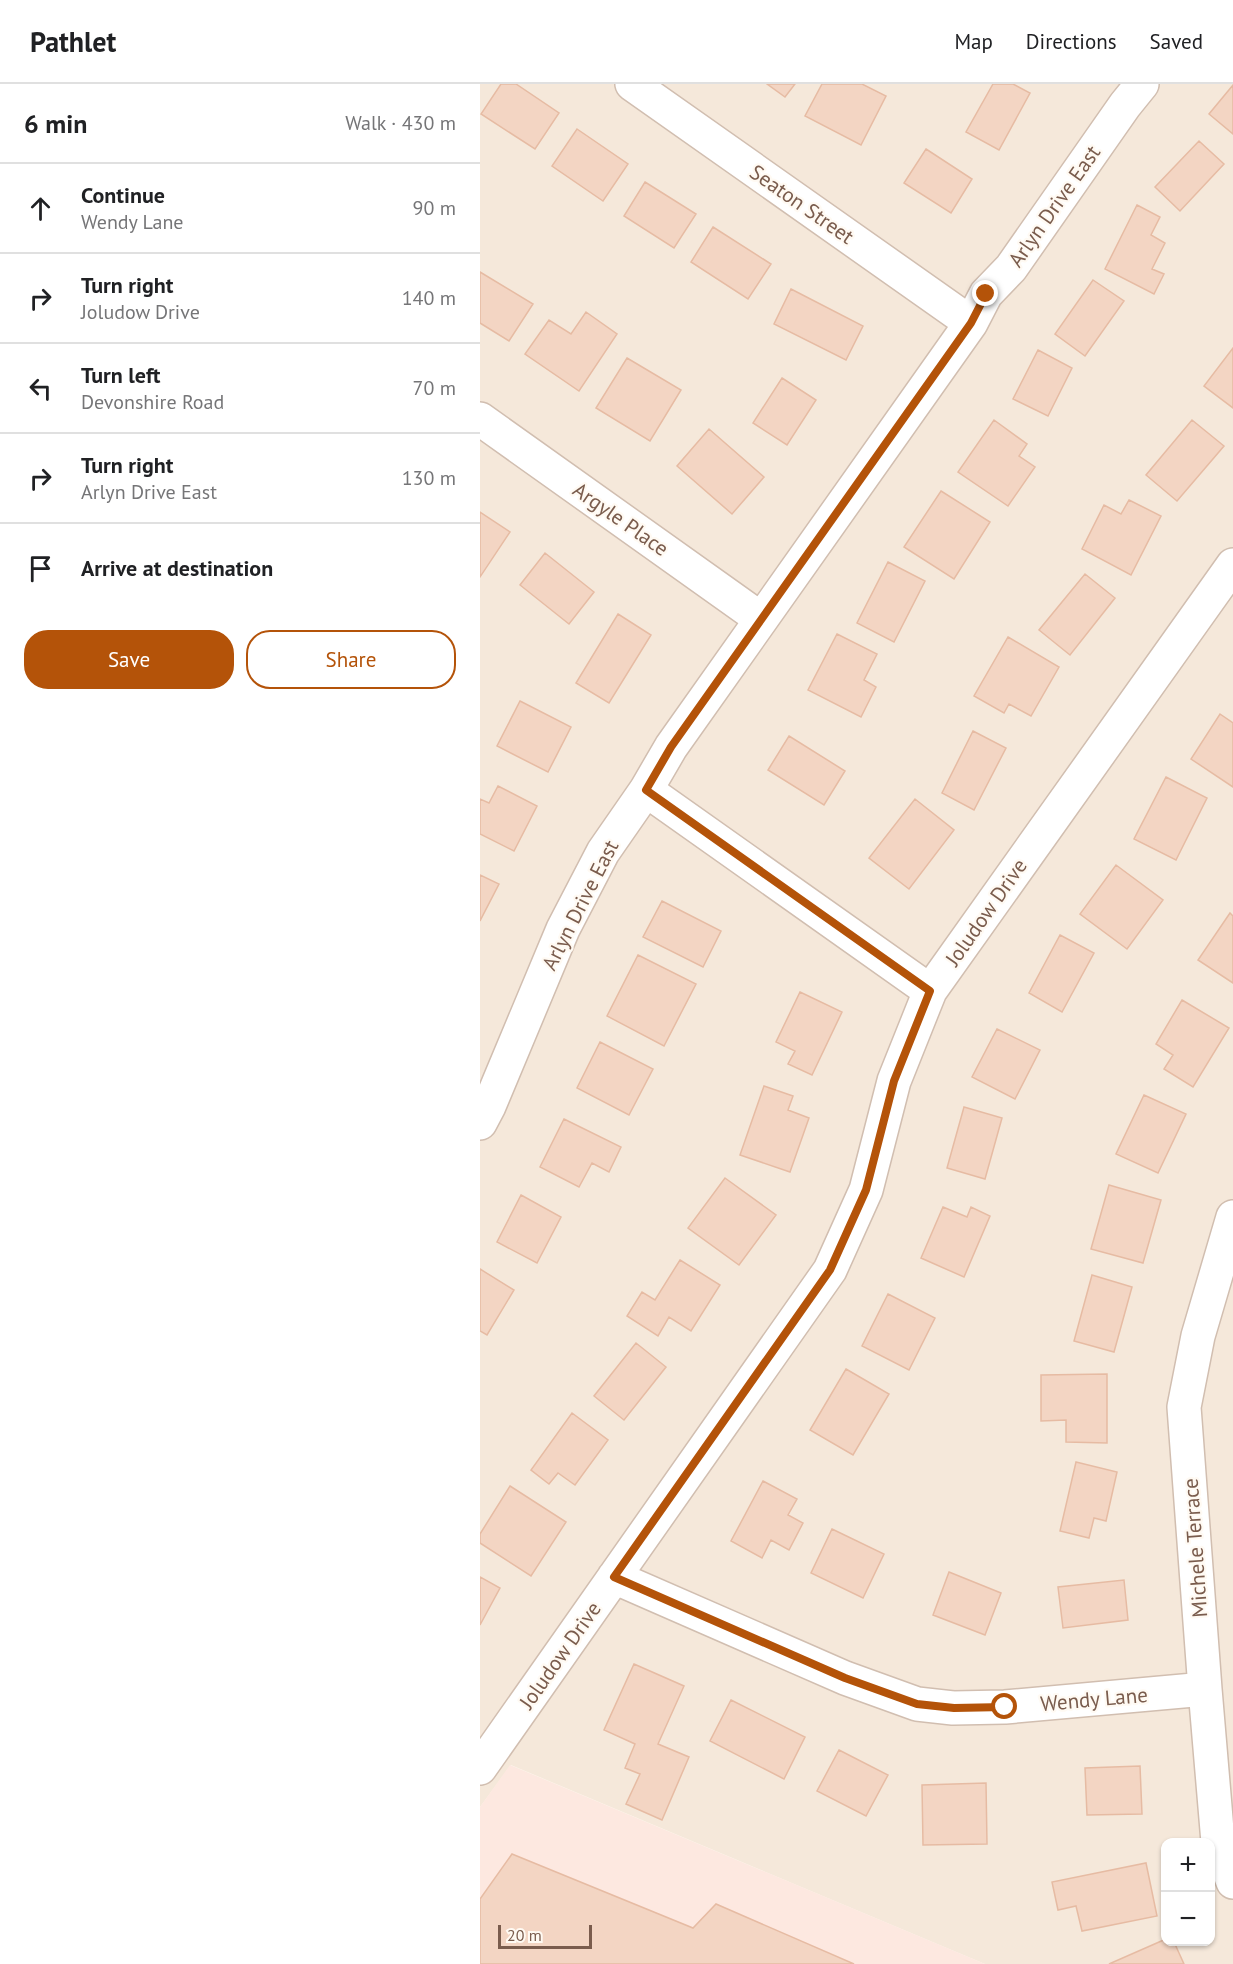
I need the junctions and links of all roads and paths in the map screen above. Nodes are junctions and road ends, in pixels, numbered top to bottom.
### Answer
1 (632, 84) edge
2 (1142, 84) edge
3 (971, 323) junction
4 (480, 419) edge
5 (1233, 565) edge
6 (761, 618) junction
7 (646, 790) junction
8 (930, 991) junction
9 (480, 1123) edge
10 (1233, 1217) edge
11 (614, 1577) junction
12 (1205, 1689) junction
13 (480, 1768) edge
14 (1233, 1882) edge

1 - 3 street, Seaton Street
2 - 3 street, Arlyn Drive East
3 - 6 street, Arlyn Drive East
4 - 6 street, Argyle Place
5 - 8 street, Joludow Drive
6 - 7 street, Arlyn Drive East
7 - 8 street
7 - 9 street, Arlyn Drive East
8 - 11 street, Joludow Drive
10 - 12 street, Michele Terrace
11 - 12 street, Wendy Lane
11 - 13 street, Joludow Drive
12 - 14 street, Michele Terrace

